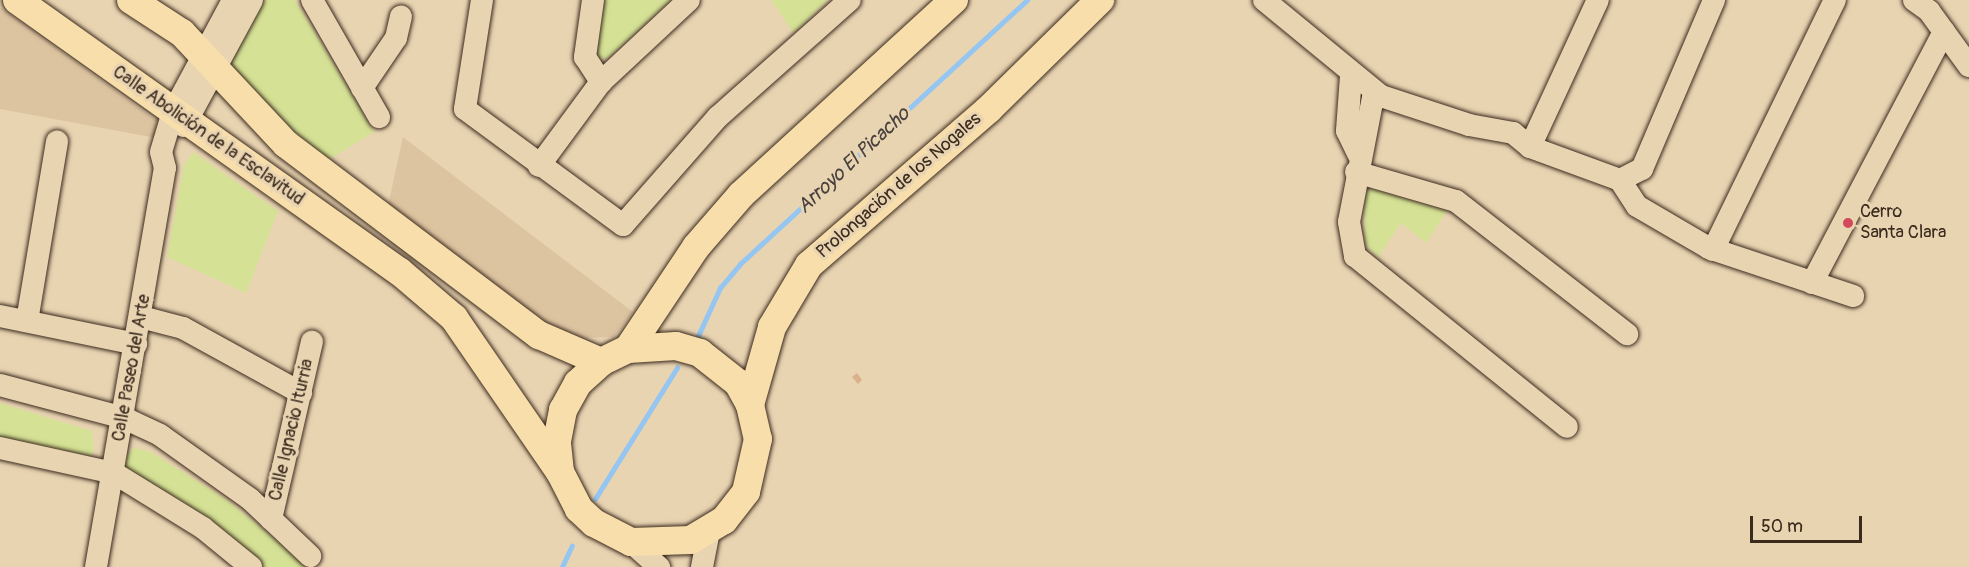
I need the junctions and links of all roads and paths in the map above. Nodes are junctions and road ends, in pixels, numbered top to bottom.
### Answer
1 (17, 0) edge
2 (131, 0) edge
3 (233, 0) edge
4 (252, 0) edge
5 (312, 0) edge
6 (482, 0) edge
7 (593, 0) edge
8 (689, 0) edge
9 (850, 0) edge
10 (954, 0) edge
11 (1100, 0) edge
12 (1264, 0) edge
13 (1598, 0) edge
14 (1714, 0) edge
15 (1835, 0) edge
16 (1914, 0) edge
17 (401, 17) dead end
18 (1944, 32) junction
19 (210, 61) junction
20 (1969, 66) edge
21 (1351, 75) junction
22 (601, 82) junction
23 (362, 88) junction
24 (1374, 92) junction
25 (180, 117) junction
26 (379, 117) dead end
27 (57, 141) dead end
28 (1530, 147) junction
29 (1357, 163) junction
30 (539, 165) junction
31 (1620, 180) junction
32 (1713, 250) junction
33 (400, 272) joint
34 (1812, 283) junction
35 (1853, 296) dead end
36 (0, 316) edge
37 (141, 317) junction
38 (27, 321) junction
39 (1627, 334) dead end
40 (312, 342) dead end
41 (136, 344) junction
42 (628, 348) junction
43 (601, 362) junction
44 (0, 385) edge
45 (301, 393) junction
46 (750, 405) junction
47 (124, 418) junction
48 (1567, 427) dead end
49 (0, 448) edge
50 (560, 472) junction
51 (114, 473) junction
52 (271, 519) junction
53 (709, 531) junction
54 (631, 542) junction
55 (310, 556) dead end
56 (96, 567) edge
57 (251, 567) edge
58 (659, 567) edge
59 (702, 567) edge

1 - 25 main road, Calle Abolición de la Esclavitud
2 - 19 main road, Calle Abolición de la Esclavitud
3 - 19 street, Calle Paseo del Arte
4 - 19 street, Calle Paseo del Arte
5 - 23 street
6 - 30 street
7 - 22 street
8 - 22 street
9 - 30 street
10 - 42 main road, Prolongación de los Nogales
11 - 46 main road, Prolongación de los Nogales
12 - 21 street
13 - 28 street
14 - 31 street
15 - 32 street
16 - 18 street
17 - 23 street
18 - 20 street
18 - 34 street
19 - 25 street, Calle Paseo del Arte
19 - 43 main road, Calle Abolición de la Esclavitud
21 - 24 street
21 - 29 street
22 - 30 street
23 - 26 street
24 - 28 street
24 - 29 street
25 - 33 main road, Calle Abolición de la Esclavitud
25 - 37 street, Calle Paseo del Arte
27 - 38 street
28 - 31 street
29 - 39 street
29 - 48 street
31 - 32 street
32 - 34 street
33 - 50 main road, Prolongación de los Nogales
34 - 35 street
36 - 38 street
37 - 41 street, Calle Paseo del Arte
37 - 45 street
38 - 41 street
40 - 45 street, Calle Ignacio Iturria
41 - 47 street, Calle Paseo del Arte
42 - 43 main road, Prolongación de los Nogales
42 - 46 main road, Prolongación de los Nogales
43 - 50 main road, Prolongación de los Nogales
44 - 47 street
45 - 52 street, Calle Ignacio Iturria
46 - 53 main road, Prolongación de los Nogales
47 - 51 street, Calle Paseo del Arte
47 - 52 street
49 - 51 street
50 - 54 main road, Prolongación de los Nogales
51 - 56 street, Calle Paseo del Arte
51 - 57 street
52 - 55 street
53 - 54 main road, Prolongación de los Nogales
53 - 59 street
54 - 58 street

